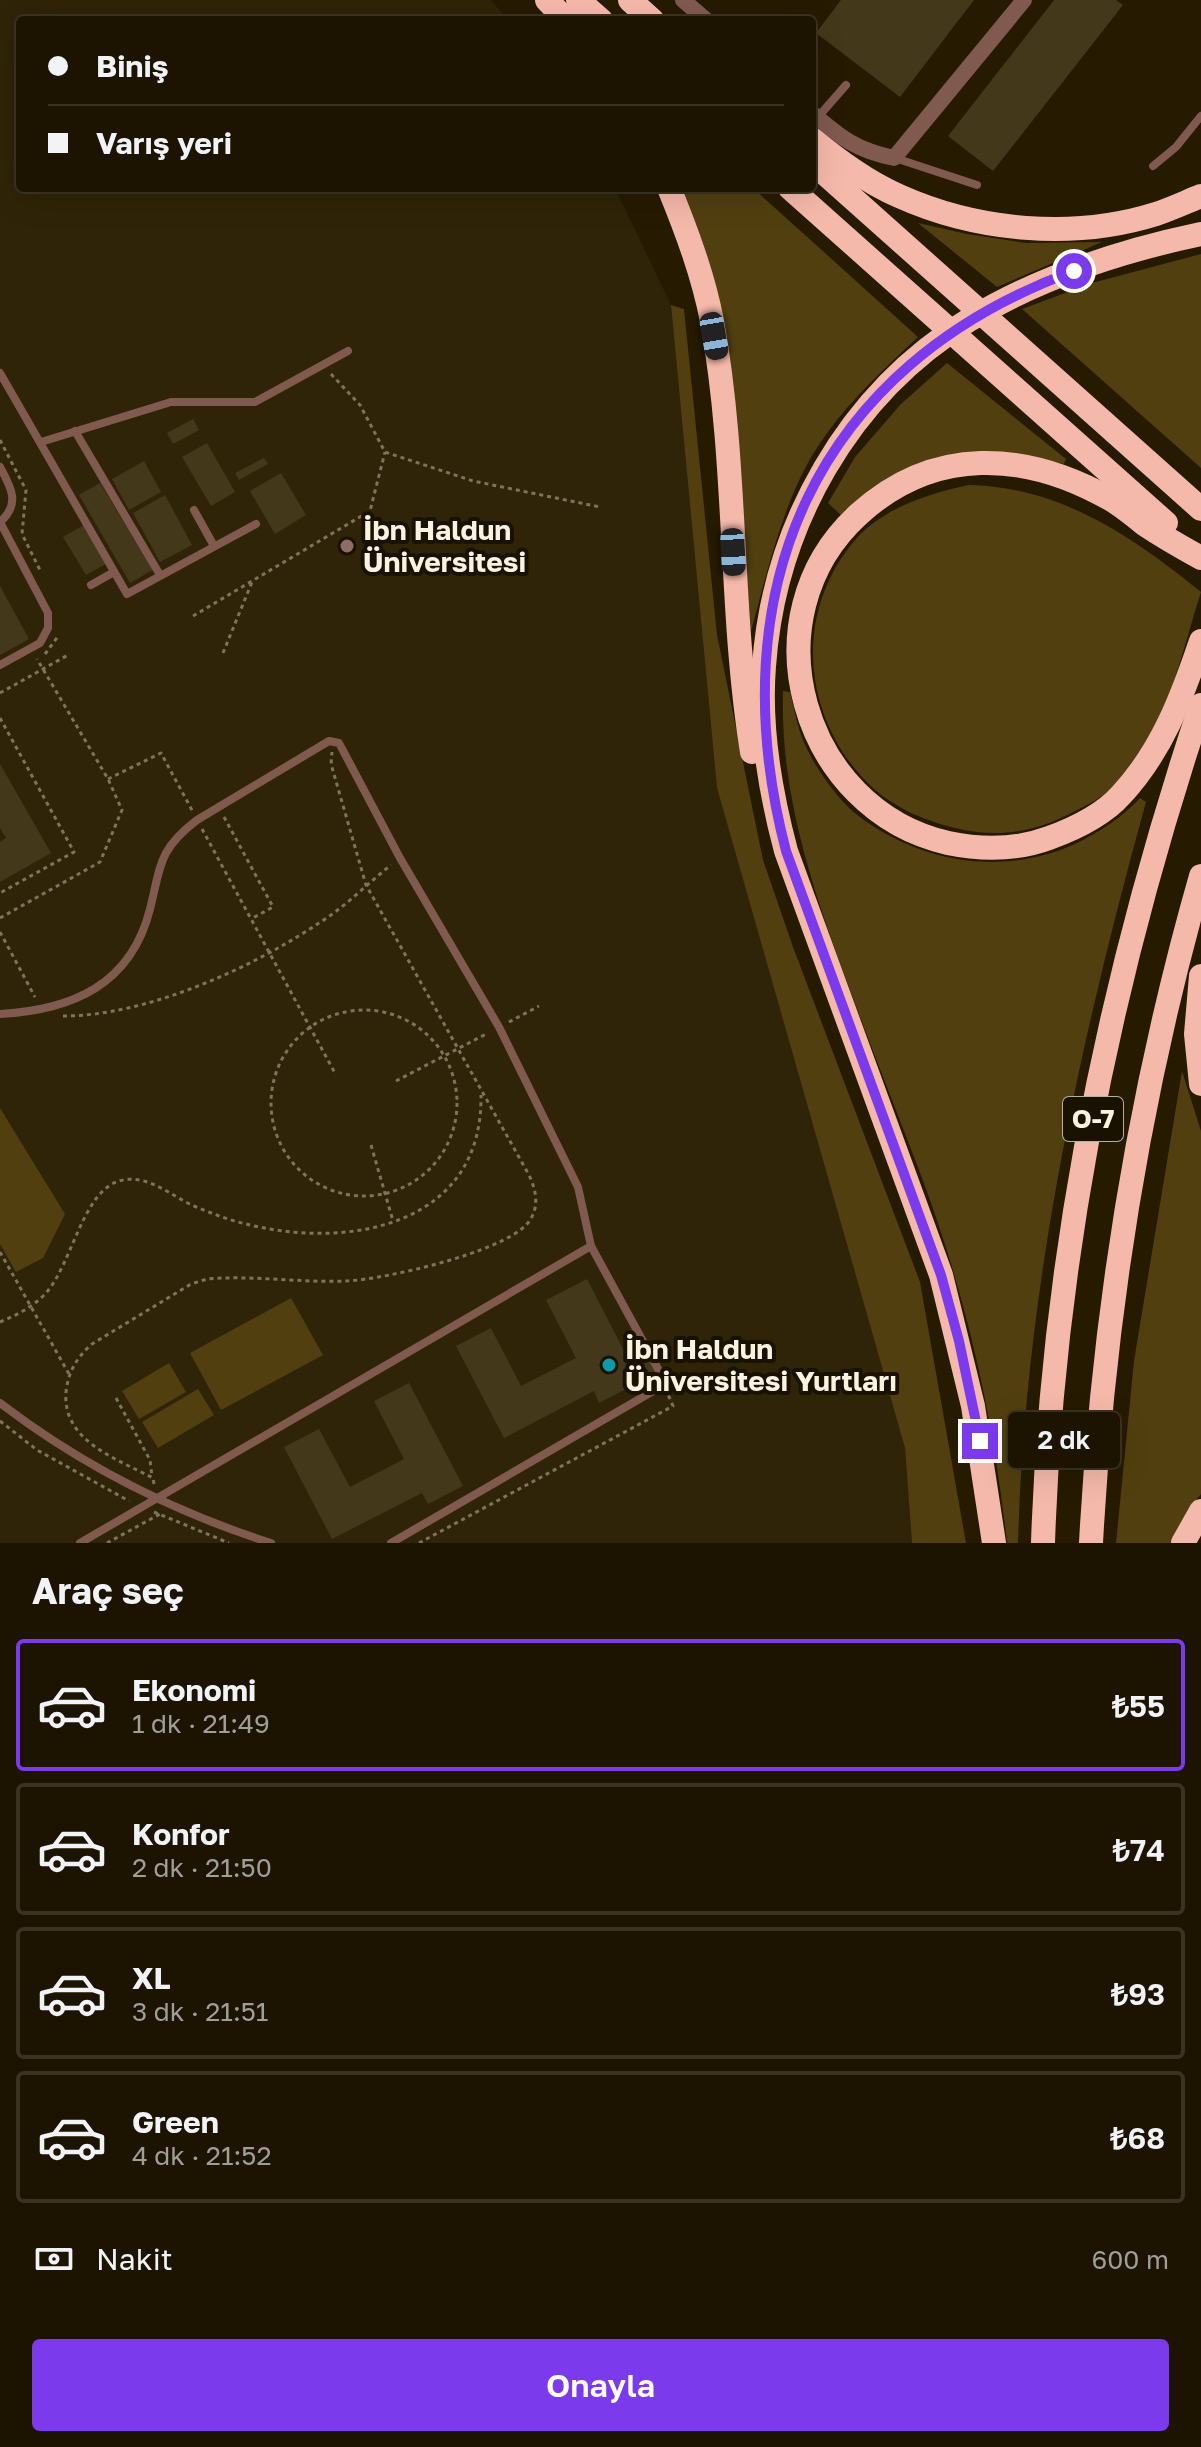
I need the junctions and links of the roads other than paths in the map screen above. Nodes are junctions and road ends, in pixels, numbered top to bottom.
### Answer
1 (547, 0) edge
2 (578, 0) edge
3 (683, 0) edge
4 (1024, 0) edge
5 (635, 1) edge
6 (562, 16) edge
7 (596, 16) edge
8 (648, 16) edge
9 (701, 16) edge
10 (846, 85) dead end
11 (1201, 116) edge
12 (816, 121) edge
13 (816, 124) edge
14 (816, 125) edge
15 (894, 158) junction
16 (816, 166) edge
17 (1153, 166) dead end
18 (977, 185) dead end
19 (670, 192) edge
20 (795, 192) edge
21 (1201, 196) edge
22 (1201, 234) edge
23 (348, 351) dead end
24 (0, 373) edge
25 (75, 431) junction
26 (1118, 435) junction
27 (41, 442) junction
28 (0, 467) edge
29 (1201, 490) edge
30 (1201, 509) edge
31 (194, 510) dead end
32 (0, 522) edge
33 (256, 524) dead end
34 (214, 546) junction
35 (1201, 556) edge
36 (114, 572) junction
37 (160, 575) junction
38 (91, 585) dead end
39 (1201, 641) edge
40 (0, 665) edge
41 (1201, 705) edge
42 (1201, 876) edge
43 (1201, 976) edge
44 (0, 1014) edge
45 (1201, 1084) edge
46 (925, 1228) junction
47 (591, 1246) junction
48 (0, 1403) edge
49 (156, 1497) junction
50 (1201, 1511) edge
51 (1191, 1532) edge
52 (80, 1543) edge
53 (271, 1543) edge
54 (391, 1543) edge
55 (994, 1543) edge
56 (1043, 1543) edge
57 (1091, 1543) edge

1 - 6 highway
2 - 7 highway
3 - 9 street
4 - 15 street
5 - 8 highway
10 - 12 lane
11 - 17 lane
13 - 15 street
14 - 21 highway
15 - 18 lane
16 - 26 highway
19 - 46 highway
20 - 35 highway
22 - 46 highway
23 - 25 lane
24 - 27 lane
25 - 27 lane
25 - 37 lane
26 - 29 highway
26 - 30 highway
27 - 36 lane
28 - 32 lane
31 - 34 lane
32 - 40 lane
33 - 34 lane
34 - 37 lane
35 - 39 highway
36 - 37 lane
36 - 38 lane
41 - 56 highway, O-7
42 - 57 highway, O-7
43 - 45 highway
44 - 47 lane
46 - 55 highway
47 - 49 lane
47 - 54 lane
48 - 49 lane
49 - 52 lane
49 - 53 lane
50 - 51 highway

